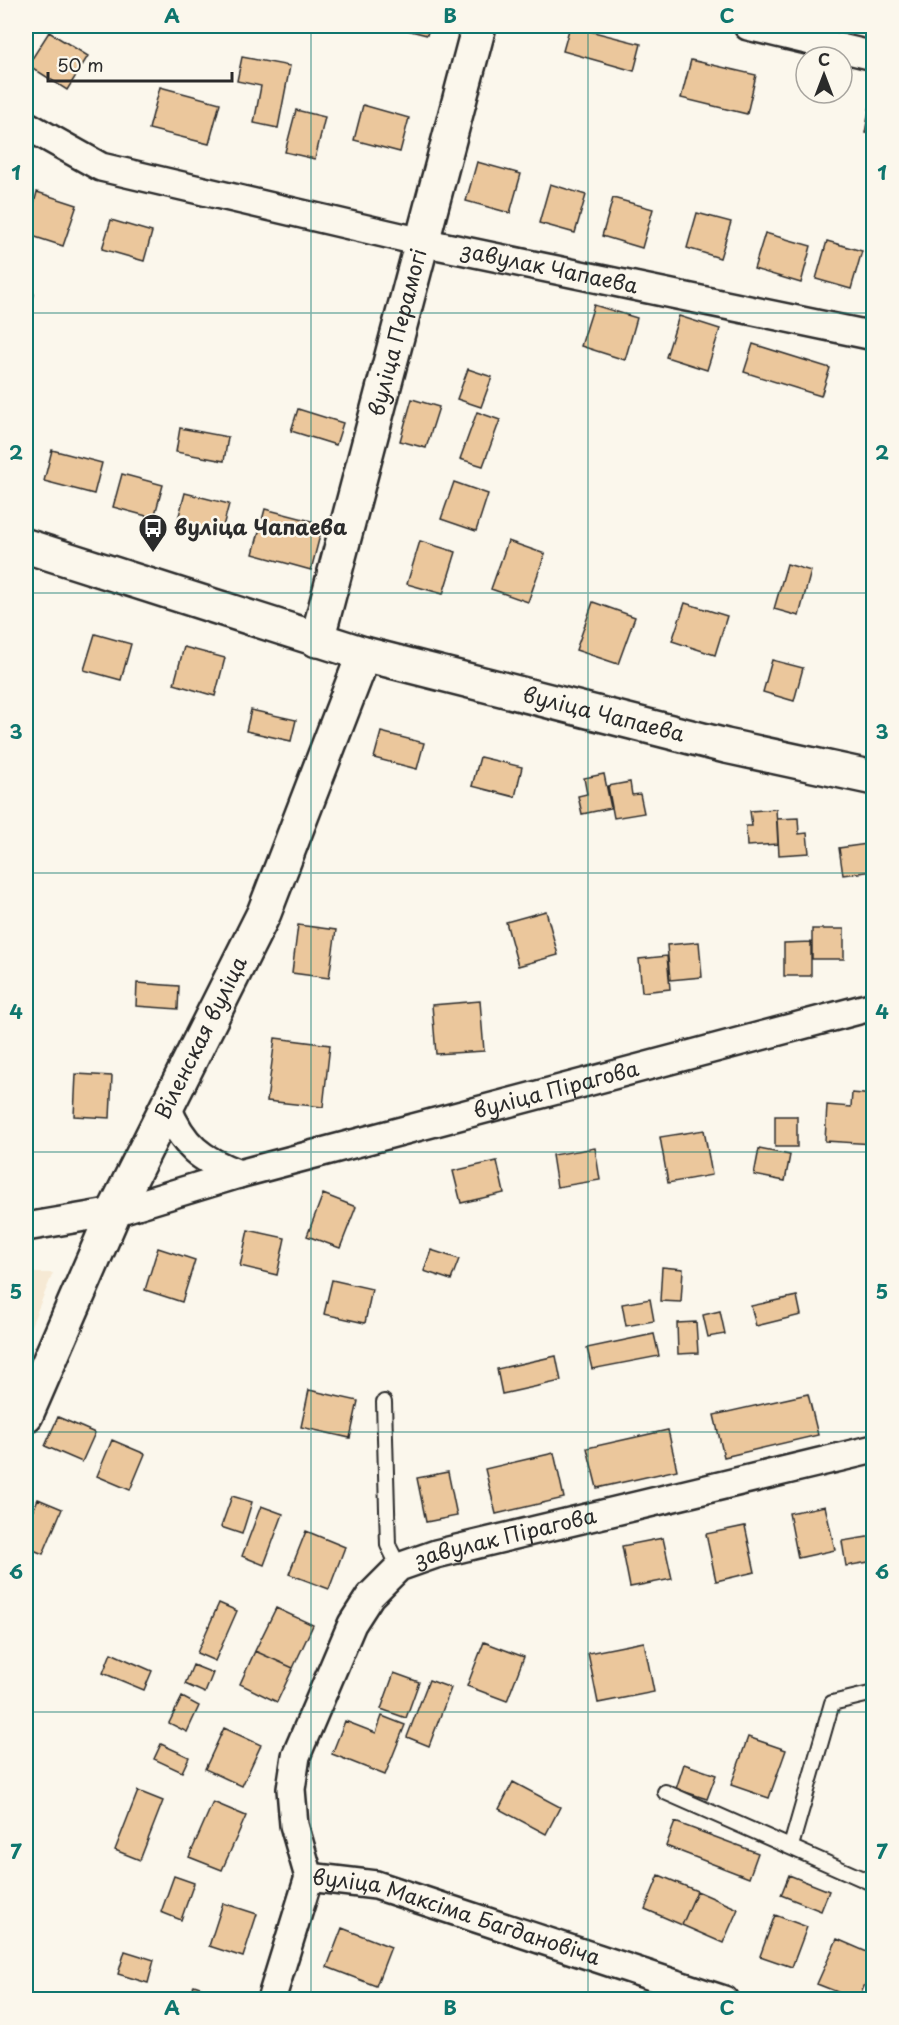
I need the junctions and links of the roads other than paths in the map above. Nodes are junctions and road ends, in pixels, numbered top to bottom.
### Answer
1 (479, 26) edge
2 (748, 26) edge
3 (873, 56) edge
4 (26, 125) edge
5 (422, 242) junction
6 (873, 336) edge
7 (26, 546) edge
8 (317, 640) junction
9 (364, 654) junction
10 (873, 778) edge
11 (873, 1006) edge
12 (167, 1107) junction
13 (239, 1174) junction
14 (114, 1212) junction
15 (26, 1227) edge
16 (384, 1402) dead end
17 (26, 1416) edge
18 (873, 1449) edge
19 (399, 1567) junction
20 (873, 1693) edge
21 (665, 1792) dead end
22 (791, 1846) junction
23 (309, 1877) junction
24 (873, 1884) edge
25 (271, 2000) edge
26 (724, 2000) edge

1 - 5 street, вуліца Перамогі
2 - 3 street
4 - 5 street, завулак Чапаева
5 - 6 street, завулак Чапаева
5 - 8 street, вуліца Перамогі
7 - 8 street, вуліца Чапаева
8 - 9 street, вуліца Чапаева
9 - 10 street, вуліца Чапаева
9 - 12 street, Віленская вуліца
11 - 13 street, вуліца Пірагова
12 - 13 street
12 - 14 street, Віленская вуліца
13 - 14 street, вуліца Пірагова
14 - 15 street, вуліца Пірагова
14 - 17 street, Віленская вуліца
16 - 19 lane
18 - 19 street, завулак Пірагова
19 - 23 street, завулак Пірагова
20 - 22 lane
21 - 22 lane
22 - 24 lane
23 - 25 street, вуліца Максіма Багдановіча
23 - 26 street, вуліца Максіма Багдановіча

